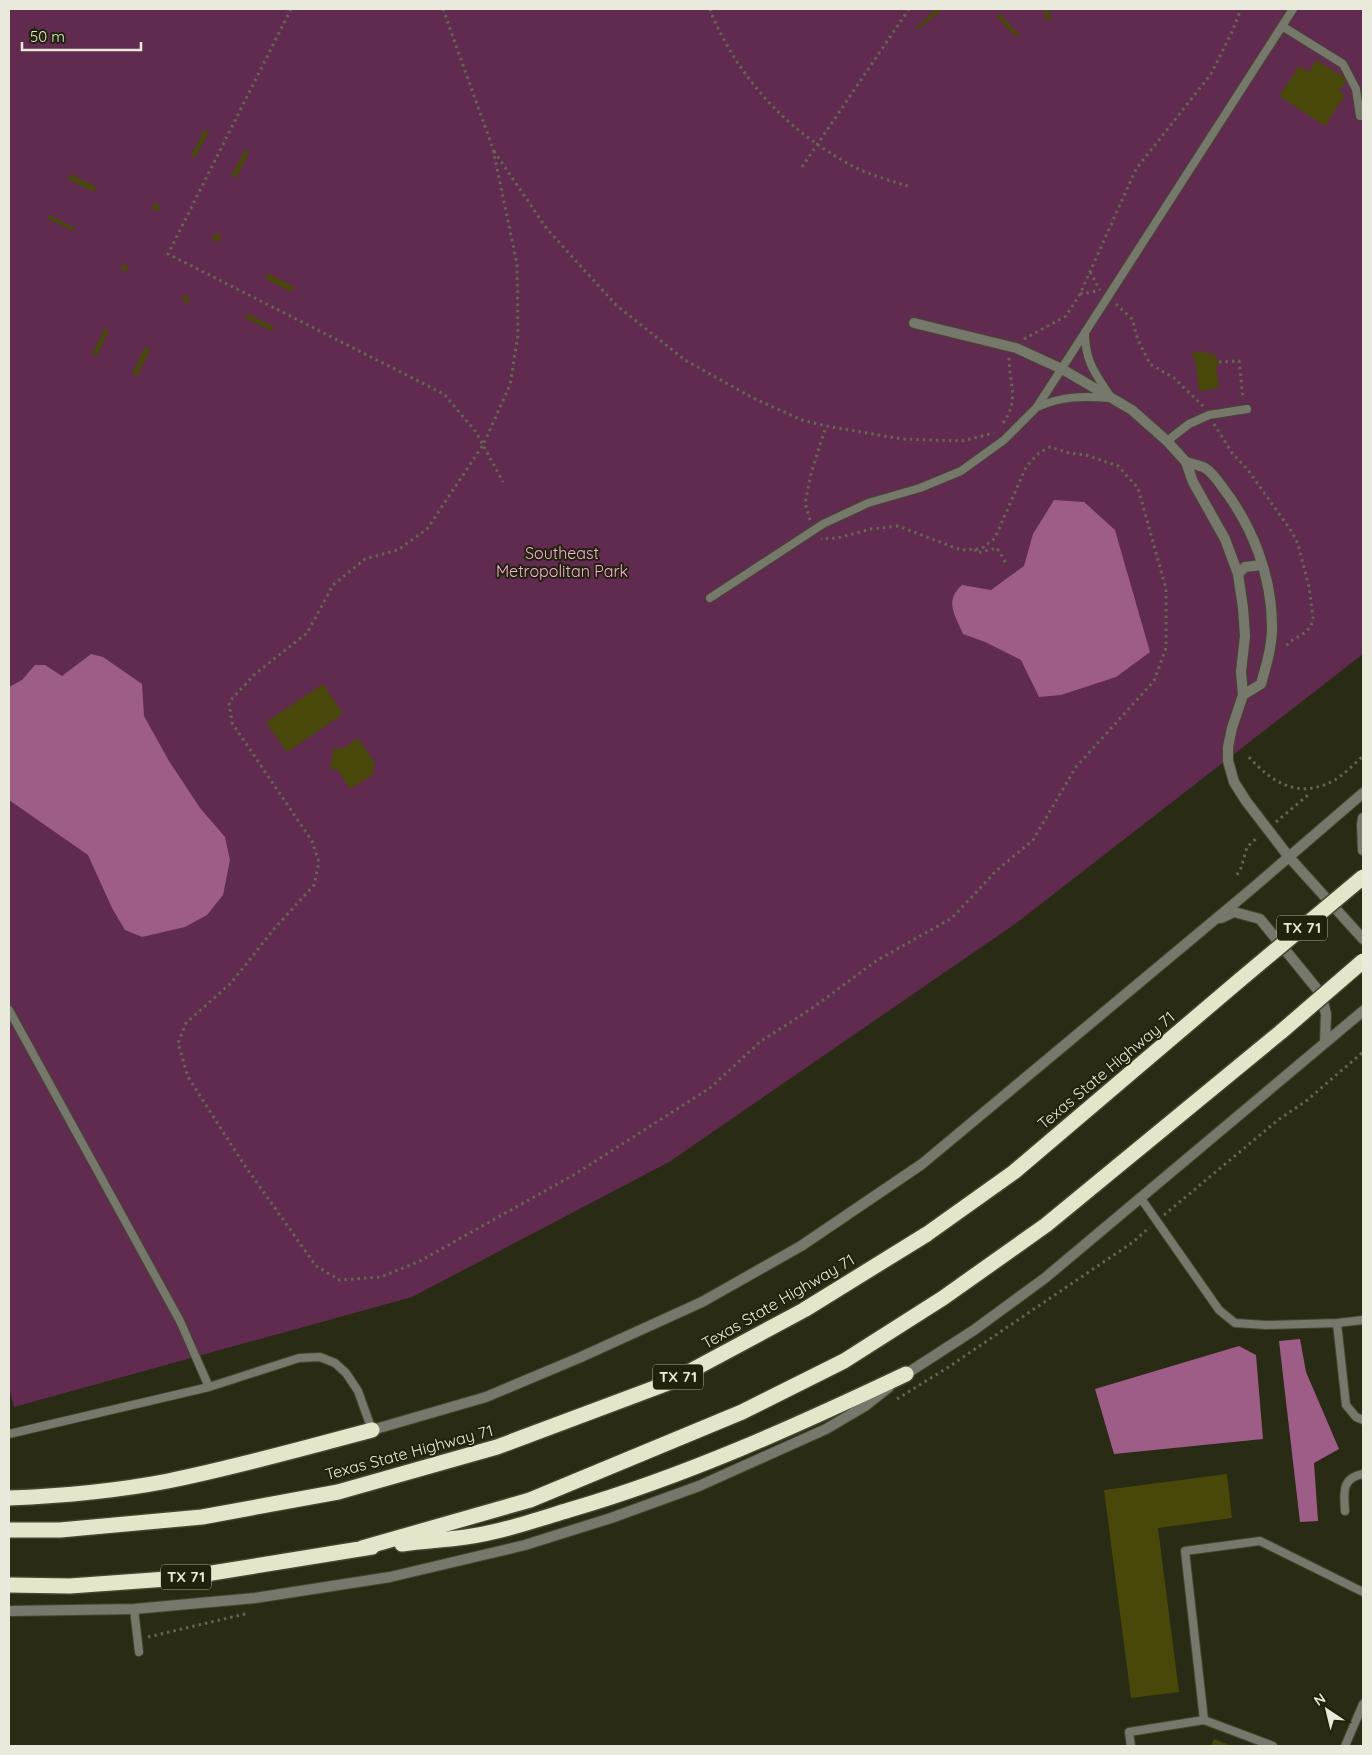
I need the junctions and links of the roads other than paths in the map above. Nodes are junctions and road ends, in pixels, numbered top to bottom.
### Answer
1 (1294, 9) edge
2 (1282, 26) junction
3 (1360, 116) dead end
4 (914, 323) dead end
5 (1085, 332) junction
6 (1062, 368) junction
7 (1112, 398) junction
8 (1037, 407) junction
9 (1246, 409) dead end
10 (1167, 440) junction
11 (1186, 462) junction
12 (1262, 565) junction
13 (1238, 574) junction
14 (710, 598) dead end
15 (1243, 695) junction
16 (1363, 793) edge
17 (1363, 818) edge
18 (1363, 850) edge
19 (1289, 856) junction
20 (1363, 877) edge
21 (1213, 921) junction
22 (1363, 939) edge
23 (1363, 961) edge
24 (9, 1010) edge
25 (1363, 1011) edge
26 (1325, 1043) junction
27 (1140, 1197) junction
28 (1363, 1320) edge
29 (1337, 1323) junction
30 (906, 1374) junction
31 (209, 1387) junction
32 (1363, 1420) edge
33 (372, 1430) junction
34 (9, 1434) edge
35 (1363, 1474) edge
36 (9, 1498) edge
37 (1345, 1511) dead end
38 (9, 1530) edge
39 (362, 1548) junction
40 (9, 1585) edge
41 (1363, 1592) edge
42 (134, 1609) junction
43 (9, 1611) edge
44 (139, 1652) dead end
45 (1363, 1704) edge
46 (1204, 1720) junction
47 (1131, 1746) edge
48 (1273, 1746) edge
49 (1345, 1746) edge

1 - 2 lane
2 - 3 lane
2 - 5 lane
4 - 6 street
5 - 6 lane
5 - 7 lane
6 - 7 street
6 - 8 lane
7 - 8 lane
7 - 10 street
8 - 14 lane
9 - 10 lane
10 - 11 street
11 - 12 street
11 - 13 street
12 - 13 street
12 - 15 street
13 - 15 street
15 - 19 street
16 - 19 street
17 - 18 street
19 - 21 street
19 - 22 street
20 - 38 highway, Texas State Highway 71 / TX 71, bridge
21 - 26 street
21 - 33 street
23 - 39 highway, TX 71, bridge
24 - 31 lane
25 - 26 street
26 - 27 street
27 - 29 lane
27 - 30 street
28 - 29 lane
29 - 32 lane
30 - 39 highway
30 - 42 street
31 - 33 lane
31 - 34 lane
33 - 36 highway
35 - 37 lane
39 - 40 highway, TX 71
41 - 46 lane
42 - 43 street
42 - 44 lane
45 - 49 lane
46 - 47 lane
46 - 48 lane

